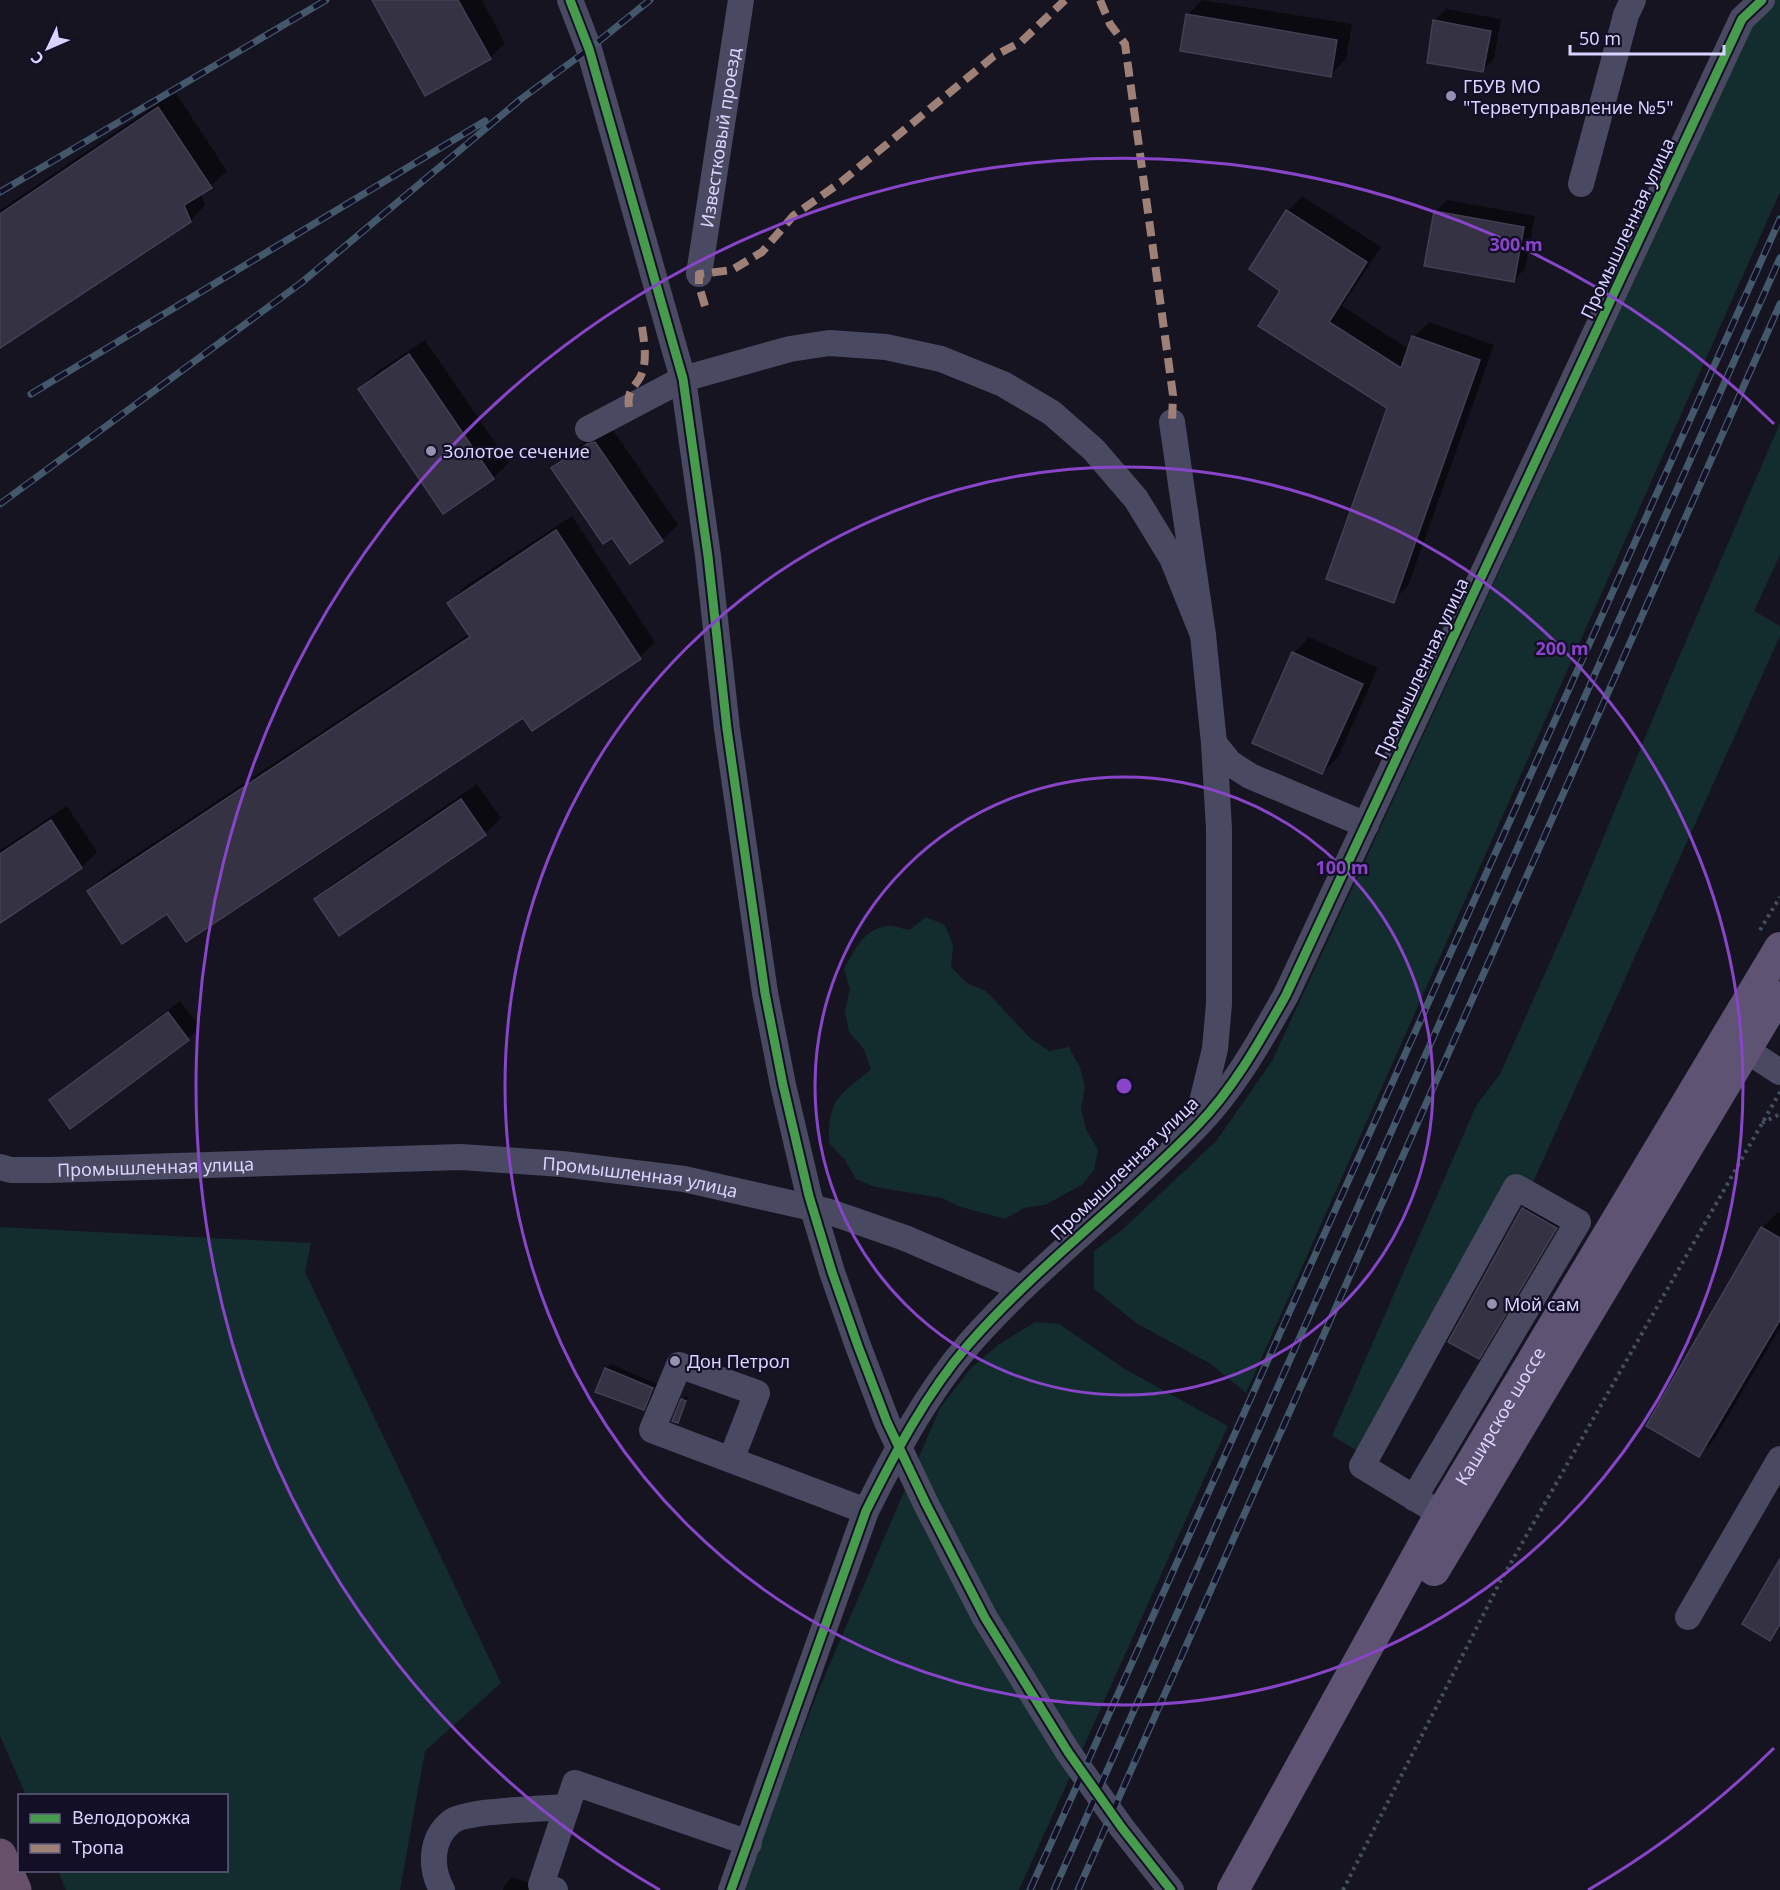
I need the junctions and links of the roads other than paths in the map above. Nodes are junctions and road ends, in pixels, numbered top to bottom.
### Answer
1 (570, 0) edge
2 (741, 0) edge
3 (1633, 0) edge
4 (1762, 0) edge
5 (1581, 184) dead end
6 (699, 274) dead end
7 (683, 379) junction
8 (1172, 422) dead end
9 (588, 429) dead end
10 (1203, 635) junction
11 (1214, 743) junction
12 (1366, 825) junction
13 (1780, 948) edge
14 (1780, 991) edge
15 (1746, 1050) junction
16 (1780, 1072) edge
17 (1196, 1128) junction
18 (0, 1167) edge
19 (1021, 1288) junction
20 (1780, 1459) edge
21 (731, 1460) dead end
22 (1414, 1498) junction
23 (866, 1511) junction
24 (1441, 1514) junction
25 (1688, 1617) dead end
26 (567, 1807) junction
27 (749, 1843) junction
28 (0, 1855) edge
29 (15, 1890) edge
30 (442, 1890) edge
31 (555, 1890) edge
32 (730, 1890) edge
33 (1171, 1890) edge
34 (1233, 1890) edge
35 (1257, 1890) edge

1 - 7 street
2 - 6 street, Известковый проезд
3 - 5 street
4 - 12 street, Промышленная улица
7 - 9 street
7 - 10 street
7 - 33 street
8 - 10 street
10 - 11 street
11 - 12 street
11 - 17 street
12 - 17 street, Промышленная улица
13 - 24 main road, Каширское шоссе
14 - 15 main road, Каширское шоссе
15 - 16 street
15 - 35 main road, Каширское шоссе
17 - 19 street, Промышленная улица
18 - 19 street, Промышленная улица
19 - 23 street
20 - 25 street
21 - 23 street
22 - 22 street
22 - 24 street
23 - 27 street
24 - 34 main road, Каширское шоссе
26 - 27 street
26 - 30 street
26 - 31 street
27 - 32 street
28 - 29 highway

